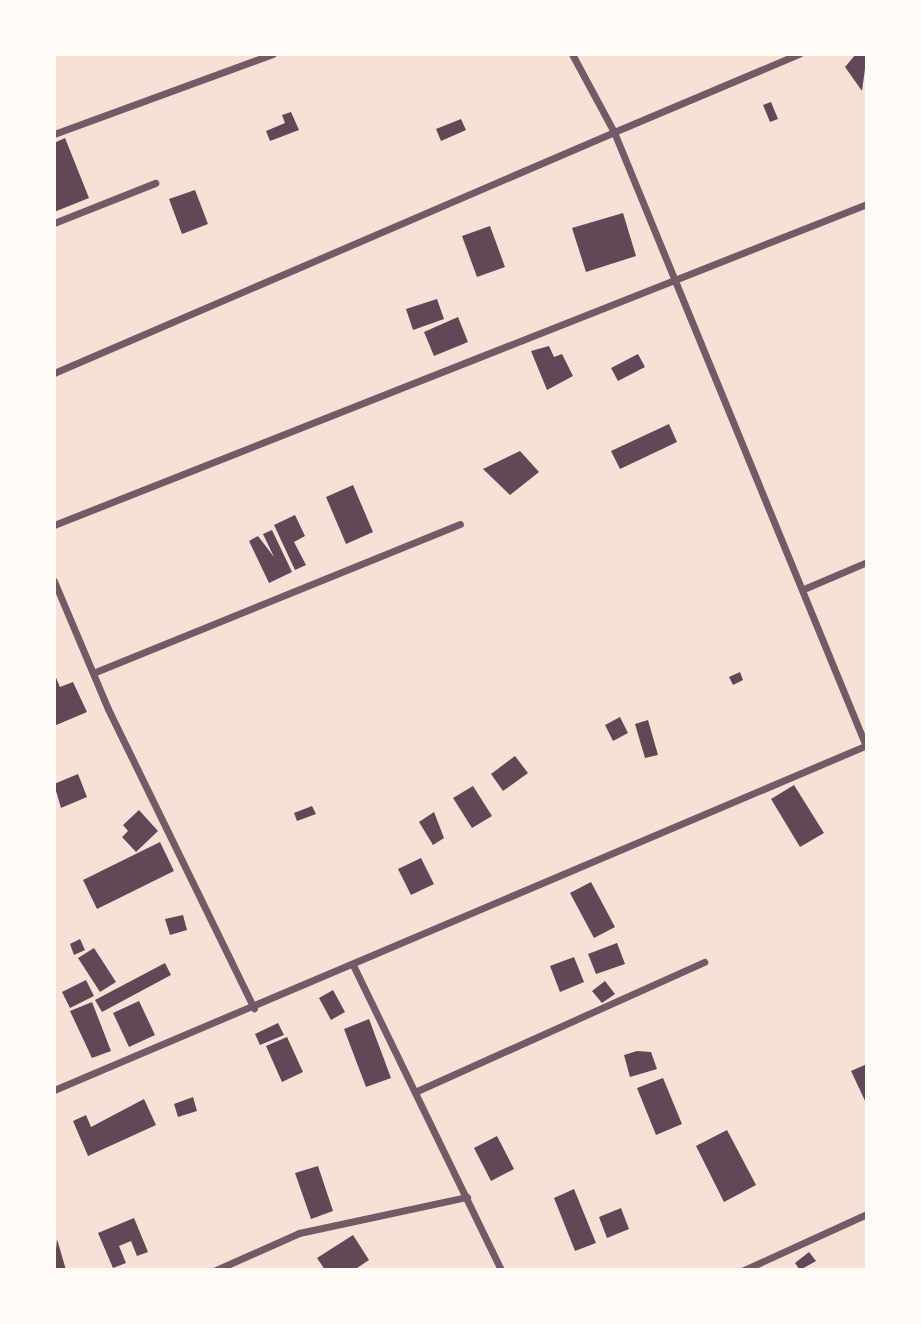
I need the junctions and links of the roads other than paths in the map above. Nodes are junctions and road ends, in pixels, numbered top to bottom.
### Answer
1 (274, 54) edge
2 (572, 54) edge
3 (799, 54) edge
4 (614, 132) junction
5 (54, 134) edge
6 (155, 183) dead end
7 (867, 204) edge
8 (54, 223) edge
9 (672, 283) junction
10 (54, 373) edge
11 (460, 524) dead end
12 (54, 525) edge
13 (867, 562) edge
14 (54, 581) edge
15 (806, 588) junction
16 (93, 673) junction
17 (866, 746) edge
18 (704, 961) dead end
19 (353, 965) junction
20 (254, 1008) junction
21 (54, 1090) edge
22 (417, 1091) junction
23 (467, 1197) junction
24 (867, 1214) edge
25 (216, 1270) edge
26 (501, 1270) edge
27 (744, 1270) edge

1 - 5 street
2 - 4 street
3 - 4 street
4 - 9 street
4 - 10 street
6 - 8 street
7 - 9 street
9 - 12 street
9 - 15 street
11 - 16 street
13 - 15 street
14 - 16 street
15 - 17 street
16 - 20 street
17 - 19 street
18 - 22 street
19 - 20 street
19 - 22 street
20 - 21 street
22 - 23 street
23 - 25 street
23 - 26 street
24 - 27 street

